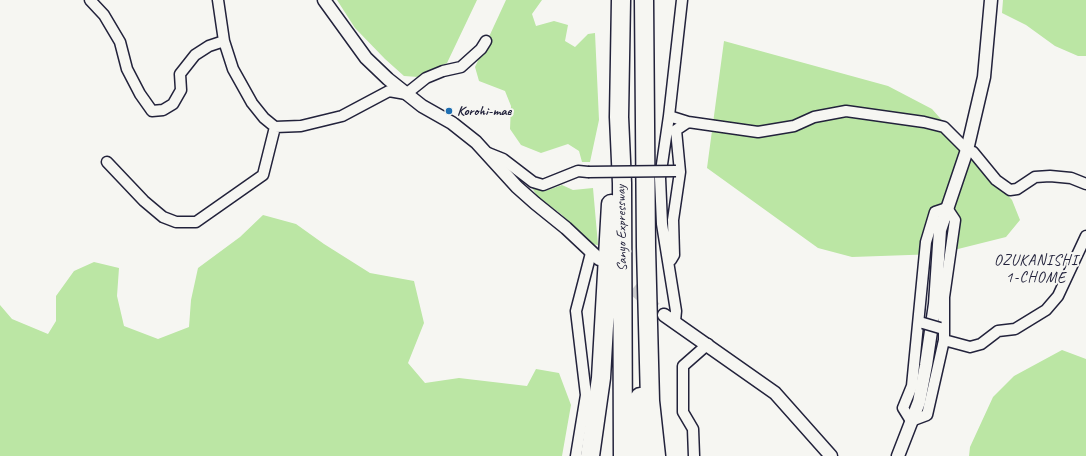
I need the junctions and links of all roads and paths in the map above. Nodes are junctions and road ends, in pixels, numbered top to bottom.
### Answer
1 (90, 0) edge
2 (218, 0) edge
3 (324, 0) edge
4 (621, 0) edge
5 (644, 0) edge
6 (682, 0) edge
7 (991, 0) edge
8 (224, 41) junction
9 (486, 42) dead end
10 (406, 94) junction
11 (669, 116) junction
12 (619, 117) junction
13 (688, 122) junction
14 (274, 127) junction
15 (967, 150) junction
16 (488, 153) junction
17 (107, 162) dead end
18 (678, 171) junction
19 (1086, 184) edge
20 (947, 208) junction
21 (1086, 236) edge
22 (595, 256) joint
23 (669, 262) junction
24 (664, 315) tunnel mouth
25 (674, 321) junction
26 (921, 322) junction
27 (942, 329) junction
28 (944, 340) junction
29 (708, 344) junction
30 (911, 421) junction
31 (576, 456) edge
32 (590, 456) edge
33 (623, 456) edge
34 (640, 456) edge
35 (656, 456) edge
36 (694, 456) edge
37 (831, 456) edge
38 (898, 456) edge

1 - 8 street
2 - 8 street
3 - 10 street
4 - 12 highway, Sanyo Expressway
5 - 34 highway, Sanyo Expressway
5 - 35 highway
6 - 11 street
7 - 15 street
8 - 14 street
9 - 10 street
10 - 14 street
10 - 16 street
11 - 13 street
11 - 23 street
12 - 32 highway
12 - 33 highway, Sanyo Expressway
13 - 15 street
13 - 18 street
14 - 17 street
15 - 19 street
15 - 20 street
16 - 18 street, bridge
16 - 22 street
18 - 23 street
20 - 26 street
20 - 27 street
20 - 30 street
21 - 28 street
22 - 31 street
23 - 25 street
24 - 25 street
25 - 29 street
26 - 27 street, bridge
26 - 30 street
27 - 28 street
28 - 30 street
29 - 36 street
29 - 37 street
30 - 38 street

